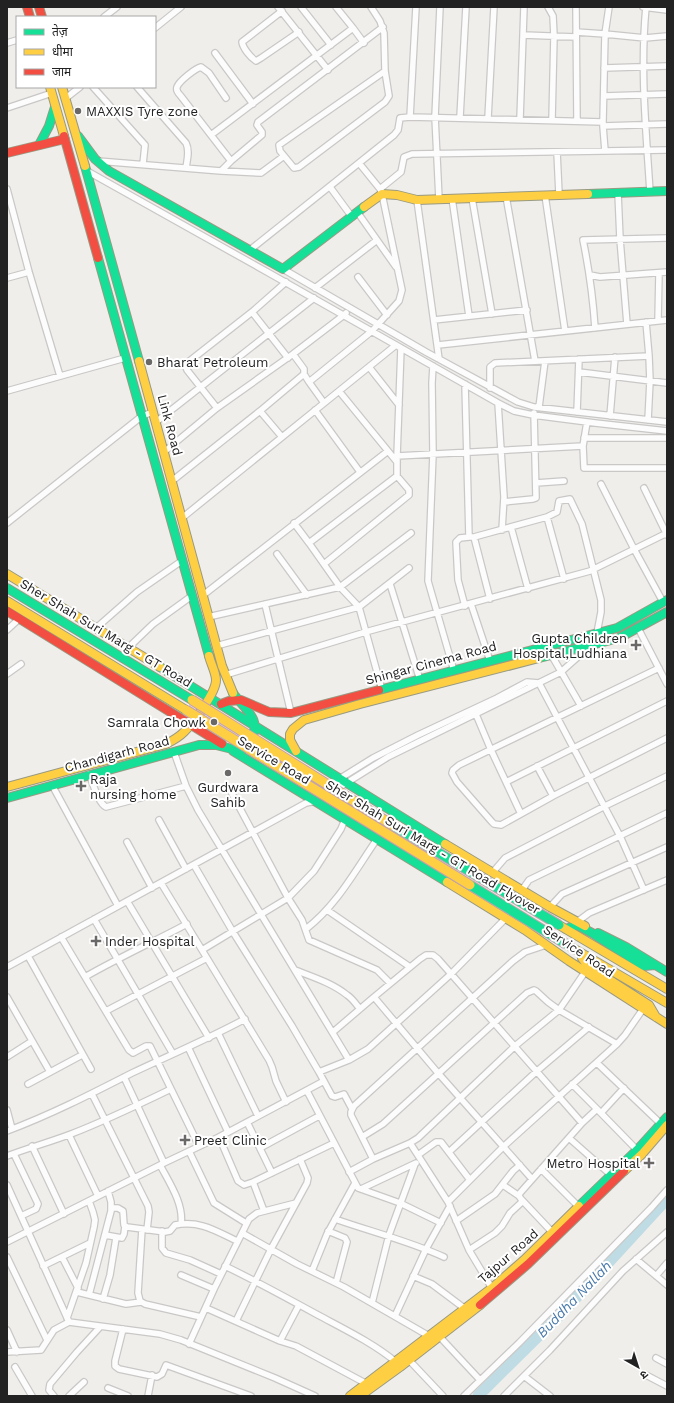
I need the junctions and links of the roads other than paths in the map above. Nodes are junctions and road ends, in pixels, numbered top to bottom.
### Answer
1 (117, 7) edge
2 (181, 7) edge
3 (301, 7) edge
4 (336, 7) edge
5 (371, 7) edge
6 (416, 7) edge
7 (440, 7) edge
8 (466, 7) edge
9 (494, 7) edge
10 (524, 7) edge
11 (548, 7) edge
12 (576, 7) edge
13 (609, 7) edge
14 (644, 7) edge
15 (280, 9) edge
16 (667, 10) edge
17 (105, 16) edge
18 (156, 27) edge
19 (383, 27) junction
20 (353, 28) junction
21 (299, 32) junction
22 (576, 34) junction
23 (605, 34) junction
24 (523, 35) junction
25 (554, 36) junction
26 (667, 36) edge
27 (643, 38) junction
28 (364, 43) junction
29 (331, 45) junction
30 (215, 53) dead end
31 (317, 56) junction
32 (644, 66) junction
33 (667, 66) edge
34 (604, 68) junction
35 (328, 70) junction
36 (385, 71) junction
37 (62, 88) edge
38 (79, 88) edge
39 (94, 88) edge
40 (138, 88) edge
41 (51, 90) edge
42 (645, 94) junction
43 (667, 94) edge
44 (604, 96) junction
45 (66, 98) junction
46 (226, 98) dead end
47 (253, 104) junction
48 (56, 106) junction
49 (7, 108) edge
50 (435, 116) junction
51 (410, 117) junction
52 (460, 117) junction
53 (488, 118) junction
54 (520, 119) junction
55 (552, 120) junction
56 (577, 121) junction
57 (603, 124) junction
58 (667, 124) edge
59 (645, 125) junction
60 (211, 135) junction
61 (77, 136) junction
62 (65, 138) junction
63 (38, 145) junction
64 (647, 150) junction
65 (667, 150) edge
66 (605, 151) junction
67 (557, 152) junction
68 (7, 153) edge
69 (436, 154) junction
70 (284, 156) junction
71 (96, 160) junction
72 (232, 161) junction
73 (359, 163) junction
74 (143, 164) junction
75 (186, 168) junction
76 (87, 171) junction
77 (221, 171) junction
78 (330, 187) junction
79 (7, 189) edge
80 (381, 191) junction
81 (667, 191) edge
82 (650, 192) junction
83 (618, 193) junction
84 (559, 194) junction
85 (545, 195) junction
86 (506, 196) junction
87 (8, 197) edge
88 (452, 198) junction
89 (472, 198) junction
90 (439, 199) junction
91 (416, 200) junction
92 (355, 215) junction
93 (667, 238) edge
94 (620, 239) junction
95 (377, 240) junction
96 (250, 250) junction
97 (278, 267) junction
98 (397, 269) junction
99 (29, 272) junction
100 (667, 272) edge
101 (269, 273) junction
102 (658, 273) junction
103 (590, 275) junction
104 (622, 275) junction
105 (358, 277) dead end
106 (7, 278) edge
107 (286, 282) junction
108 (315, 288) junction
109 (314, 298) junction
110 (527, 310) junction
111 (347, 311) junction
112 (252, 312) junction
113 (492, 314) junction
114 (387, 315) junction
115 (469, 316) junction
116 (434, 320) junction
117 (667, 320) edge
118 (658, 321) junction
119 (646, 322) junction
120 (627, 324) junction
121 (375, 327) junction
122 (594, 328) junction
123 (565, 331) junction
124 (269, 333) junction
125 (530, 335) junction
126 (438, 345) junction
127 (398, 346) junction
128 (290, 356) junction
129 (649, 356) junction
130 (615, 357) junction
131 (125, 358) junction
132 (439, 359) junction
133 (579, 359) junction
134 (535, 361) junction
135 (545, 361) junction
136 (433, 366) junction
137 (369, 367) junction
138 (579, 372) junction
139 (304, 374) junction
140 (60, 376) junction
141 (613, 377) junction
142 (650, 381) junction
143 (309, 382) junction
144 (667, 383) edge
145 (464, 384) junction
146 (199, 387) junction
147 (490, 388) junction
148 (7, 391) edge
149 (339, 391) junction
150 (324, 403) junction
151 (498, 404) junction
152 (399, 405) junction
153 (217, 408) junction
154 (315, 410) junction
155 (535, 410) junction
156 (260, 411) junction
157 (153, 412) junction
158 (576, 412) junction
159 (142, 416) junction
160 (610, 416) junction
161 (648, 420) junction
162 (156, 422) junction
163 (586, 422) junction
164 (667, 422) edge
165 (667, 431) edge
166 (282, 437) junction
167 (584, 438) junction
168 (667, 438) edge
169 (583, 446) junction
170 (534, 448) junction
171 (388, 450) junction
172 (501, 450) junction
173 (164, 452) junction
174 (466, 452) junction
175 (433, 454) junction
176 (397, 459) junction
177 (667, 468) edge
178 (360, 472) junction
179 (397, 476) junction
180 (172, 481) junction
181 (564, 481) dead end
182 (536, 483) junction
183 (602, 484) dead end
184 (644, 488) dead end
185 (504, 502) junction
186 (547, 517) junction
187 (182, 518) junction
188 (7, 523) edge
189 (294, 523) junction
190 (511, 527) junction
191 (502, 530) junction
192 (410, 533) dead end
193 (667, 533) edge
194 (472, 537) junction
195 (309, 543) junction
196 (634, 549) junction
197 (277, 554) dead end
198 (183, 560) junction
199 (324, 564) junction
200 (409, 568) dead end
201 (594, 570) junction
202 (7, 574) edge
203 (564, 579) junction
204 (390, 584) junction
205 (340, 587) junction
206 (7, 588) edge
207 (528, 589) junction
208 (307, 594) junction
209 (198, 595) junction
210 (490, 599) junction
211 (7, 601) edge
212 (665, 601) edge
213 (264, 604) junction
214 (468, 605) junction
215 (359, 607) junction
216 (7, 611) edge
217 (667, 612) edge
218 (437, 614) junction
219 (208, 617) junction
220 (19, 619) junction
221 (402, 623) junction
222 (95, 628) junction
223 (638, 628) junction
224 (7, 630) edge
225 (271, 630) junction
226 (366, 632) junction
227 (597, 633) junction
228 (216, 646) junction
229 (549, 646) junction
230 (589, 647) junction
231 (128, 648) junction
232 (552, 656) junction
233 (278, 659) junction
234 (490, 661) junction
235 (21, 664) dead end
236 (658, 668) junction
237 (454, 671) junction
238 (561, 672) junction
239 (7, 674) edge
240 (225, 675) junction
241 (420, 680) junction
242 (539, 683) junction
243 (667, 684) edge
244 (382, 690) junction
245 (211, 697) junction
246 (237, 699) junction
247 (192, 700) joint
248 (667, 701) edge
249 (221, 704) junction
250 (581, 706) junction
251 (186, 710) joint
252 (475, 711) junction
253 (291, 713) junction
254 (557, 718) junction
255 (190, 724) junction
256 (256, 727) junction
257 (667, 738) edge
258 (574, 748) junction
259 (233, 750) junction
260 (491, 750) junction
261 (296, 751) junction
262 (174, 752) junction
263 (537, 766) junction
264 (89, 774) junction
265 (667, 776) edge
266 (589, 778) junction
267 (345, 780) junction
268 (506, 782) junction
269 (52, 785) junction
270 (186, 786) junction
271 (7, 787) edge
272 (229, 788) dead end
273 (553, 796) junction
274 (7, 798) edge
275 (311, 801) junction
276 (605, 806) junction
277 (667, 813) edge
278 (521, 814) junction
279 (345, 819) junction
280 (159, 820) dead end
281 (253, 832) junction
282 (620, 836) junction
283 (377, 839) junction
284 (127, 842) dead end
285 (667, 847) edge
286 (222, 850) junction
287 (632, 862) junction
288 (194, 865) junction
289 (186, 869) junction
290 (493, 872) junction
291 (667, 880) edge
292 (161, 883) junction
293 (152, 888) junction
294 (522, 890) junction
295 (644, 890) junction
296 (288, 898) junction
297 (127, 901) junction
298 (118, 906) junction
299 (550, 907) junction
300 (327, 910) junction
301 (262, 914) junction
302 (506, 918) junction
303 (94, 919) junction
304 (577, 922) junction
305 (186, 924) junction
306 (306, 929) junction
307 (566, 929) junction
308 (233, 932) junction
309 (61, 937) junction
310 (152, 942) junction
311 (546, 944) junction
312 (202, 950) junction
313 (581, 953) junction
314 (28, 956) junction
315 (117, 958) junction
316 (207, 958) junction
317 (655, 965) junction
318 (410, 966) junction
319 (7, 967) edge
320 (295, 970) junction
321 (585, 972) junction
322 (667, 972) edge
323 (451, 974) junction
324 (172, 976) junction
325 (85, 977) junction
326 (390, 984) junction
327 (667, 989) edge
328 (138, 994) junction
329 (7, 997) edge
330 (374, 997) junction
331 (472, 998) junction
332 (667, 1003) edge
333 (360, 1009) junction
334 (643, 1009) junction
335 (559, 1010) junction
336 (106, 1011) junction
337 (656, 1017) junction
338 (245, 1019) junction
339 (396, 1023) junction
340 (493, 1023) junction
341 (667, 1024) edge
342 (589, 1027) junction
343 (333, 1032) junction
344 (218, 1034) junction
345 (209, 1038) junction
346 (32, 1041) junction
347 (617, 1044) junction
348 (515, 1046) junction
349 (188, 1047) junction
350 (417, 1049) junction
351 (174, 1054) junction
352 (82, 1055) junction
353 (7, 1058) edge
354 (349, 1060) junction
355 (157, 1061) junction
356 (596, 1063) junction
357 (91, 1069) dead end
358 (537, 1071) junction
359 (50, 1072) junction
360 (319, 1072) junction
361 (438, 1073) junction
362 (124, 1077) junction
363 (324, 1081) junction
364 (28, 1084) dead end
365 (572, 1084) junction
366 (624, 1088) junction
367 (171, 1089) junction
368 (307, 1091) junction
369 (92, 1094) junction
370 (559, 1096) junction
371 (460, 1097) junction
372 (286, 1102) junction
373 (137, 1105) junction
374 (352, 1109) junction
375 (7, 1110) edge
376 (599, 1111) junction
377 (258, 1116) junction
378 (319, 1116) junction
379 (667, 1116) edge
380 (104, 1120) junction
381 (247, 1122) junction
382 (482, 1122) junction
383 (582, 1124) junction
384 (664, 1125) edge
385 (10, 1130) edge
386 (228, 1132) junction
387 (69, 1135) junction
388 (218, 1137) junction
389 (362, 1137) junction
390 (569, 1138) junction
391 (334, 1143) junction
392 (410, 1143) junction
393 (32, 1146) junction
394 (199, 1146) junction
395 (503, 1147) junction
396 (260, 1148) junction
397 (637, 1150) junction
398 (189, 1151) junction
399 (449, 1152) junction
400 (14, 1154) junction
401 (7, 1156) edge
402 (420, 1158) junction
403 (300, 1159) junction
404 (373, 1159) junction
405 (162, 1164) junction
406 (415, 1164) junction
407 (520, 1165) junction
408 (541, 1169) junction
409 (349, 1172) junction
410 (272, 1173) junction
411 (611, 1175) junction
412 (133, 1178) junction
413 (532, 1179) junction
414 (470, 1180) junction
415 (253, 1182) junction
416 (355, 1183) junction
417 (7, 1185) edge
418 (503, 1185) junction
419 (361, 1189) junction
420 (667, 1190) edge
421 (108, 1191) junction
422 (98, 1196) junction
423 (519, 1196) junction
424 (89, 1201) junction
425 (523, 1202) junction
426 (296, 1203) junction
427 (400, 1203) junction
428 (449, 1204) junction
429 (579, 1207) junction
430 (112, 1208) junction
431 (264, 1210) junction
432 (64, 1214) junction
433 (21, 1216) junction
434 (335, 1218) junction
435 (456, 1221) junction
436 (246, 1223) junction
437 (441, 1223) junction
438 (180, 1224) junction
439 (125, 1226) junction
440 (145, 1229) junction
441 (28, 1231) junction
442 (162, 1231) junction
443 (328, 1231) junction
444 (667, 1232) edge
445 (242, 1233) junction
446 (553, 1233) junction
447 (105, 1235) junction
448 (389, 1235) junction
449 (116, 1238) junction
450 (237, 1241) junction
451 (7, 1242) edge
452 (90, 1243) junction
453 (271, 1249) junction
454 (426, 1249) junction
455 (469, 1250) junction
456 (7, 1257) edge
457 (62, 1257) junction
458 (444, 1257) dead end
459 (636, 1259) junction
460 (667, 1263) edge
461 (44, 1266) junction
462 (225, 1266) junction
463 (312, 1271) junction
464 (221, 1274) junction
465 (181, 1275) dead end
466 (413, 1276) junction
467 (656, 1276) junction
468 (256, 1281) junction
469 (336, 1283) junction
470 (667, 1285) edge
471 (214, 1289) junction
472 (78, 1290) junction
473 (494, 1290) junction
474 (89, 1295) junction
475 (103, 1299) junction
476 (141, 1302) junction
477 (372, 1303) junction
478 (299, 1305) junction
479 (206, 1308) junction
480 (464, 1308) junction
481 (394, 1316) junction
482 (201, 1317) junction
483 (68, 1320) junction
484 (236, 1321) junction
485 (100, 1327) junction
486 (123, 1328) junction
487 (7, 1330) edge
488 (429, 1336) junction
489 (439, 1336) junction
490 (47, 1340) junction
491 (280, 1341) junction
492 (189, 1344) junction
493 (7, 1352) edge
494 (18, 1352) junction
495 (656, 1358) dead end
496 (408, 1360) junction
497 (396, 1362) junction
498 (667, 1364) edge
499 (15, 1368) dead end
500 (152, 1375) junction
501 (524, 1376) junction
502 (646, 1376) dead end
503 (480, 1380) junction
504 (84, 1382) dead end
505 (367, 1384) junction
506 (667, 1386) edge
507 (108, 1388) dead end
508 (508, 1394) edge
509 (32, 1396) edge
510 (54, 1396) edge
511 (69, 1396) edge
512 (128, 1396) edge
513 (148, 1396) edge
514 (250, 1396) edge
515 (315, 1396) edge
516 (350, 1396) edge
517 (360, 1396) edge
518 (443, 1396) edge
519 (464, 1396) edge
520 (550, 1396) edge

1 - 17 street
2 - 18 street
3 - 29 street
4 - 20 street
5 - 19 street
6 - 51 street
7 - 50 street
8 - 52 street
9 - 53 street
10 - 24 street
11 - 25 street
12 - 22 street
13 - 23 street
14 - 16 street
14 - 27 street
15 - 21 street
15 - 21 street
19 - 28 street
19 - 36 street
20 - 28 street
20 - 29 street
21 - 31 street
22 - 23 street
22 - 25 street
22 - 56 street
23 - 27 street
23 - 34 street
24 - 25 street
24 - 54 street
25 - 55 street
26 - 27 street
27 - 32 street
28 - 35 street
29 - 31 street
30 - 47 street
31 - 35 street
31 - 47 street
32 - 33 street
32 - 34 street
32 - 42 street
34 - 44 street
35 - 72 street
36 - 70 street
36 - 70 street
37 - 45 main road, Link Road
38 - 45 street
39 - 74 street
40 - 75 street
41 - 48 main road, Link Road
41 - 49 street
42 - 43 street
42 - 44 street
42 - 59 street
44 - 57 street
45 - 61 main road, Link Road
46 - 60 street
47 - 60 street
48 - 62 main road, Link Road
48 - 63 main road
50 - 51 street
50 - 52 street
50 - 69 street
51 - 73 street
52 - 53 street
53 - 54 street
54 - 55 street
55 - 56 street
56 - 57 street
57 - 59 street
57 - 66 street
58 - 59 street
59 - 64 street
60 - 72 street
61 - 71 main road
61 - 76 main road, Link Road
62 - 63 main road
62 - 131 main road, Link Road
63 - 68 main road
64 - 65 street
64 - 66 street
64 - 82 street
66 - 67 street
67 - 69 street
67 - 84 street
69 - 80 street
69 - 90 street
70 - 77 street
71 - 74 street
71 - 96 main road
72 - 77 street
73 - 78 street
73 - 80 street
74 - 75 street
75 - 77 street
76 - 101 street
76 - 157 main road, Link Road
78 - 92 street
78 - 96 street
79 - 87 street
80 - 91 main road
80 - 92 main road
80 - 98 street
81 - 82 main road
82 - 83 main road
83 - 84 main road
83 - 94 street
84 - 85 main road
85 - 86 main road
85 - 123 street
86 - 89 main road
86 - 110 street
87 - 99 street
88 - 89 main road
88 - 90 main road
88 - 115 street
89 - 113 street
90 - 91 main road
91 - 116 street
92 - 95 street
92 - 97 main road
93 - 94 street
94 - 103 street
94 - 104 street
95 - 98 street
95 - 108 street
96 - 97 main road
97 - 101 street
97 - 108 street
98 - 114 street
99 - 106 street
99 - 140 street
100 - 102 street
101 - 107 street
102 - 104 street
102 - 118 street
103 - 104 street
103 - 122 street
104 - 120 street
105 - 114 street
107 - 109 street
107 - 112 street
108 - 111 street
109 - 111 street
109 - 124 street
110 - 113 street
110 - 125 street
111 - 121 street
111 - 121 street
111 - 128 street
112 - 124 street
112 - 146 street
113 - 115 street
114 - 121 street
115 - 116 street
116 - 126 street
117 - 118 street
118 - 119 street
119 - 120 street
119 - 129 street
120 - 122 street
121 - 127 street
121 - 132 street
121 - 143 street
122 - 123 street
123 - 125 street
124 - 128 street
124 - 146 street
125 - 126 street
125 - 134 street
126 - 132 street
127 - 136 street
127 - 137 street
127 - 152 street
128 - 139 street
128 - 153 street
129 - 130 street
129 - 142 street
130 - 133 street
130 - 141 street
131 - 140 street
131 - 159 main road, Link Road
132 - 147 street
133 - 135 street
133 - 138 street
134 - 135 street
134 - 147 street
135 - 155 street
136 - 145 street
136 - 175 street
137 - 149 street
137 - 152 street
138 - 141 street
138 - 158 street
139 - 143 street
139 - 156 street
140 - 148 street
141 - 142 street
141 - 160 street
142 - 144 street
142 - 161 street
143 - 150 street
145 - 151 street
145 - 174 street
146 - 153 street
146 - 162 street
147 - 155 street
149 - 150 street
149 - 171 street
150 - 154 street
151 - 155 street
151 - 172 street
152 - 176 street
153 - 173 street
154 - 166 street
154 - 178 street
155 - 158 street
155 - 163 street
155 - 170 street
156 - 166 street
156 - 180 street
157 - 159 street
157 - 162 main road, Link Road
158 - 160 street
159 - 188 street
159 - 198 main road, Link Road
160 - 161 street
161 - 164 street
162 - 173 main road, Link Road
163 - 165 street
163 - 167 street
166 - 187 street
167 - 168 street
167 - 169 street
169 - 170 street
169 - 177 street
170 - 172 street
170 - 182 street
171 - 176 street
171 - 178 street
172 - 174 street
172 - 185 street
173 - 180 main road, Link Road
174 - 175 street
174 - 194 street
175 - 176 street
175 - 218 street
176 - 179 street
178 - 189 street
179 - 195 street
179 - 199 street
180 - 187 main road, Link Road
181 - 182 street
182 - 185 street
183 - 196 street
184 - 193 street
185 - 191 street
186 - 190 street
186 - 201 street
186 - 203 street
187 - 209 main road, Link Road
189 - 195 street
189 - 209 street
190 - 191 street
190 - 207 street
191 - 194 street
192 - 205 street
193 - 196 street
194 - 210 street
194 - 214 street
195 - 199 street
196 - 201 street
196 - 212 street
197 - 208 street
198 - 209 main road, Link Road
198 - 222 street
199 - 205 street
200 - 204 street
201 - 203 street
201 - 227 street
202 - 222 main road, Service Road
203 - 207 street
204 - 215 street
204 - 221 street
205 - 208 street
205 - 215 street
206 - 247 main road, Sher Shah Suri Marg - GT Road
207 - 210 street
208 - 213 street
209 - 219 main road, Link Road
209 - 231 street
209 - 245 main road, Link Road
210 - 214 street
211 - 251 main road, Sher Shah Suri Marg - GT Road
212 - 227 main road, Shingar Cinema Road
213 - 219 street
213 - 225 street
214 - 218 street
214 - 234 street
215 - 225 street
215 - 226 street
216 - 220 main road, Service Road
217 - 223 main road, Shingar Cinema Road
218 - 221 street
218 - 237 street
219 - 228 main road, Link Road
220 - 224 street
220 - 255 main road, Service Road
221 - 226 street
221 - 241 street
222 - 231 main road, Service Road
223 - 230 main road, Shingar Cinema Road
223 - 236 street
225 - 228 street
225 - 233 street
226 - 233 street
226 - 244 street
227 - 229 main road, Shingar Cinema Road
228 - 240 main road, Link Road
229 - 232 street
229 - 234 main road, Shingar Cinema Road
230 - 232 main road, Shingar Cinema Road
230 - 238 street
231 - 245 main road, Service Road
232 - 238 street
232 - 261 main road, Shingar Cinema Road
233 - 240 street
233 - 253 street
234 - 237 main road, Shingar Cinema Road
235 - 239 street
236 - 243 street
236 - 250 street
237 - 241 main road, Shingar Cinema Road
238 - 242 street
238 - 250 street
240 - 246 main road, Link Road
241 - 244 main road, Shingar Cinema Road
242 - 252 street
242 - 254 street
244 - 253 main road, Shingar Cinema Road
245 - 249 main road, Service Road
245 - 255 main road, Link Road
246 - 249 main road
246 - 253 main road, Shingar Cinema Road
246 - 256 main road, Link Road
247 - 307 main road, Sher Shah Suri Marg - GT Road Flyover, bridge
248 - 258 street
249 - 256 main road, Service Road
250 - 254 street
251 - 313 main road, Sher Shah Suri Marg - GT Road Flyover, bridge
252 - 260 street
252 - 267 street
254 - 258 street
254 - 260 street
255 - 259 main road, Service Road
255 - 271 main road, Chandigarh Road
256 - 259 main road
256 - 261 main road, Service Road
257 - 266 street
258 - 263 street
258 - 266 street
259 - 262 main road, Chandigarh Road
259 - 275 main road, Service Road
260 - 268 street
260 - 278 street
261 - 267 main road, Service Road
262 - 264 main road, Chandigarh Road
262 - 270 street
263 - 268 street
263 - 273 street
264 - 269 main road, Chandigarh Road
264 - 270 street
265 - 276 street
266 - 273 street
266 - 276 street
267 - 275 street
267 - 290 main road, Service Road
268 - 278 street
269 - 274 main road, Chandigarh Road
269 - 298 street
270 - 286 street
272 - 281 street
273 - 278 street
275 - 279 main road, Service Road
275 - 281 street
276 - 282 street
276 - 290 street
277 - 282 street
279 - 283 main road, Service Road
279 - 296 street
280 - 289 street
281 - 286 street
281 - 296 street
282 - 287 street
282 - 294 street
283 - 300 street
283 - 302 main road, Service Road
284 - 293 street
285 - 287 street
286 - 288 street
286 - 301 street
287 - 295 street
287 - 299 street
288 - 289 street
288 - 308 street
289 - 292 street
290 - 294 main road, Service Road
291 - 295 street
292 - 293 street
292 - 305 street
293 - 297 street
294 - 299 main road, Service Road
295 - 304 street
296 - 301 street
296 - 306 street
297 - 298 street
297 - 310 street
298 - 303 street
299 - 304 main road, Service Road
300 - 306 street
300 - 318 street
301 - 308 street
301 - 320 street
302 - 311 main road, Service Road
302 - 323 street
303 - 309 street
303 - 315 street
304 - 317 main road, Service Road
305 - 310 street
305 - 312 street
306 - 326 street
307 - 317 main road
307 - 327 main road, Sher Shah Suri Marg - GT Road Flyover
308 - 312 street
308 - 360 street
309 - 314 street
309 - 325 street
310 - 315 street
310 - 324 street
311 - 321 main road, Service Road
311 - 331 street
312 - 316 street
313 - 332 main road, Sher Shah Suri Marg - GT Road Flyover
313 - 337 main road
314 - 319 street
314 - 352 street
315 - 325 street
315 - 328 street
316 - 324 street
316 - 338 street
317 - 322 main road, Service Road
318 - 323 street
318 - 326 street
320 - 333 street
320 - 343 street
321 - 334 main road, Service Road
321 - 335 street
323 - 331 street
323 - 339 street
324 - 328 street
324 - 345 street
325 - 336 street
326 - 330 street
328 - 336 street
328 - 351 street
329 - 346 street
330 - 333 street
330 - 339 street
331 - 340 street
331 - 350 street
333 - 343 street
334 - 337 main road, Service Road
334 - 347 street
335 - 340 street
335 - 342 street
335 - 348 street
336 - 355 street
337 - 341 main road, Service Road
338 - 344 street
338 - 372 street
339 - 350 street
339 - 354 street
340 - 348 street
340 - 361 street
342 - 347 street
342 - 358 street
343 - 354 street
344 - 345 street
344 - 377 street
345 - 349 street
346 - 353 street
346 - 359 street
347 - 356 street
348 - 358 street
348 - 371 street
349 - 351 street
349 - 386 street
350 - 361 street
350 - 374 street
351 - 355 street
352 - 357 street
352 - 359 street
354 - 360 street
355 - 362 street
355 - 367 street
356 - 365 street
356 - 366 street
358 - 370 street
358 - 382 street
359 - 364 street
360 - 363 street
361 - 371 street
361 - 389 street
362 - 369 street
362 - 373 street
363 - 368 street
363 - 374 street
365 - 370 street
365 - 376 street
366 - 376 street
366 - 384 street
367 - 373 street
367 - 394 street
368 - 372 street
368 - 378 street
369 - 380 street
369 - 385 street
370 - 383 street
370 - 395 street
371 - 382 street
371 - 392 street
372 - 377 street
373 - 380 street
373 - 405 street
374 - 389 street
375 - 385 street
376 - 383 street
376 - 397 street
377 - 381 street
378 - 391 street
378 - 396 street
379 - 384 main road, Tajpur Road
380 - 387 street
380 - 412 street
381 - 386 street
381 - 396 street
382 - 395 street
382 - 399 street
383 - 390 street
384 - 397 main road, Tajpur Road
384 - 473 main road, Tajpur Road
386 - 388 street
387 - 393 street
387 - 422 street
388 - 394 street
388 - 415 street
389 - 404 street
390 - 408 street
390 - 411 street
391 - 403 street
391 - 409 street
392 - 402 street
392 - 404 street
393 - 400 street
393 - 432 street
394 - 398 street
395 - 407 street
395 - 414 street
396 - 410 street
397 - 411 main road, Tajpur Road
398 - 405 street
398 - 436 street
399 - 402 street
399 - 414 street
400 - 401 street
400 - 433 street
402 - 406 street
402 - 428 street
403 - 410 street
403 - 426 street
404 - 409 street
405 - 412 street
405 - 438 street
406 - 419 street
406 - 427 street
407 - 413 street
407 - 418 street
408 - 413 street
408 - 429 street
409 - 416 street
410 - 415 street
411 - 429 main road, Tajpur Road
412 - 421 street
412 - 440 street
413 - 423 street
414 - 428 street
415 - 431 street
416 - 419 street
416 - 434 street
417 - 433 street
418 - 423 street
418 - 435 street
419 - 427 street
420 - 503 street
421 - 422 street
421 - 430 street
422 - 424 street
423 - 425 street
424 - 432 street
424 - 452 street
425 - 446 street
425 - 455 street
426 - 431 street
426 - 453 street
427 - 437 street
427 - 448 street
428 - 435 street
428 - 437 street
429 - 446 main road, Tajpur Road
430 - 439 street
430 - 447 street
431 - 436 street
432 - 441 street
433 - 441 street
434 - 443 street
434 - 448 street
435 - 455 street
436 - 445 street
437 - 454 street
438 - 442 street
438 - 450 street
439 - 440 street
439 - 449 street
440 - 442 street
440 - 476 street
441 - 451 street
441 - 461 street
442 - 464 street
443 - 463 street
443 - 469 street
444 - 459 street
445 - 450 street
445 - 453 street
446 - 473 main road, Tajpur Road
447 - 449 street
447 - 474 street
448 - 454 street
448 - 477 street
449 - 475 street
450 - 462 street
452 - 457 street
452 - 472 street
453 - 463 street
453 - 468 street
454 - 458 street
454 - 466 street
455 - 473 street
456 - 490 street
457 - 461 street
457 - 472 street
459 - 467 street
459 - 501 street
460 - 467 street
461 - 483 street
462 - 464 street
462 - 468 street
463 - 469 street
464 - 471 street
465 - 471 street
466 - 480 street
466 - 481 street
467 - 470 street
468 - 478 street
468 - 484 street
469 - 477 street
471 - 479 street
472 - 474 street
472 - 483 street
473 - 480 main road, Tajpur Road
473 - 489 main road, Tajpur Road
474 - 475 street
475 - 476 street
476 - 482 street
477 - 481 street
478 - 491 street
478 - 497 street
479 - 482 street
479 - 484 street
480 - 488 main road, Tajpur Road
481 - 488 street
482 - 492 street
483 - 485 street
483 - 490 street
484 - 491 street
485 - 486 street
485 - 510 street
486 - 492 street
486 - 500 street
487 - 494 street
488 - 497 main road, Tajpur Road
489 - 496 main road, Tajpur Road
489 - 503 street
490 - 494 street
491 - 505 street
492 - 515 street
493 - 494 street
495 - 498 street
496 - 517 main road, Tajpur Road
496 - 518 street
497 - 505 main road, Tajpur Road
499 - 509 street
500 - 513 street
500 - 514 street
501 - 508 street
501 - 520 street
502 - 506 street
503 - 519 street
504 - 511 street
505 - 516 main road, Tajpur Road
507 - 512 street

